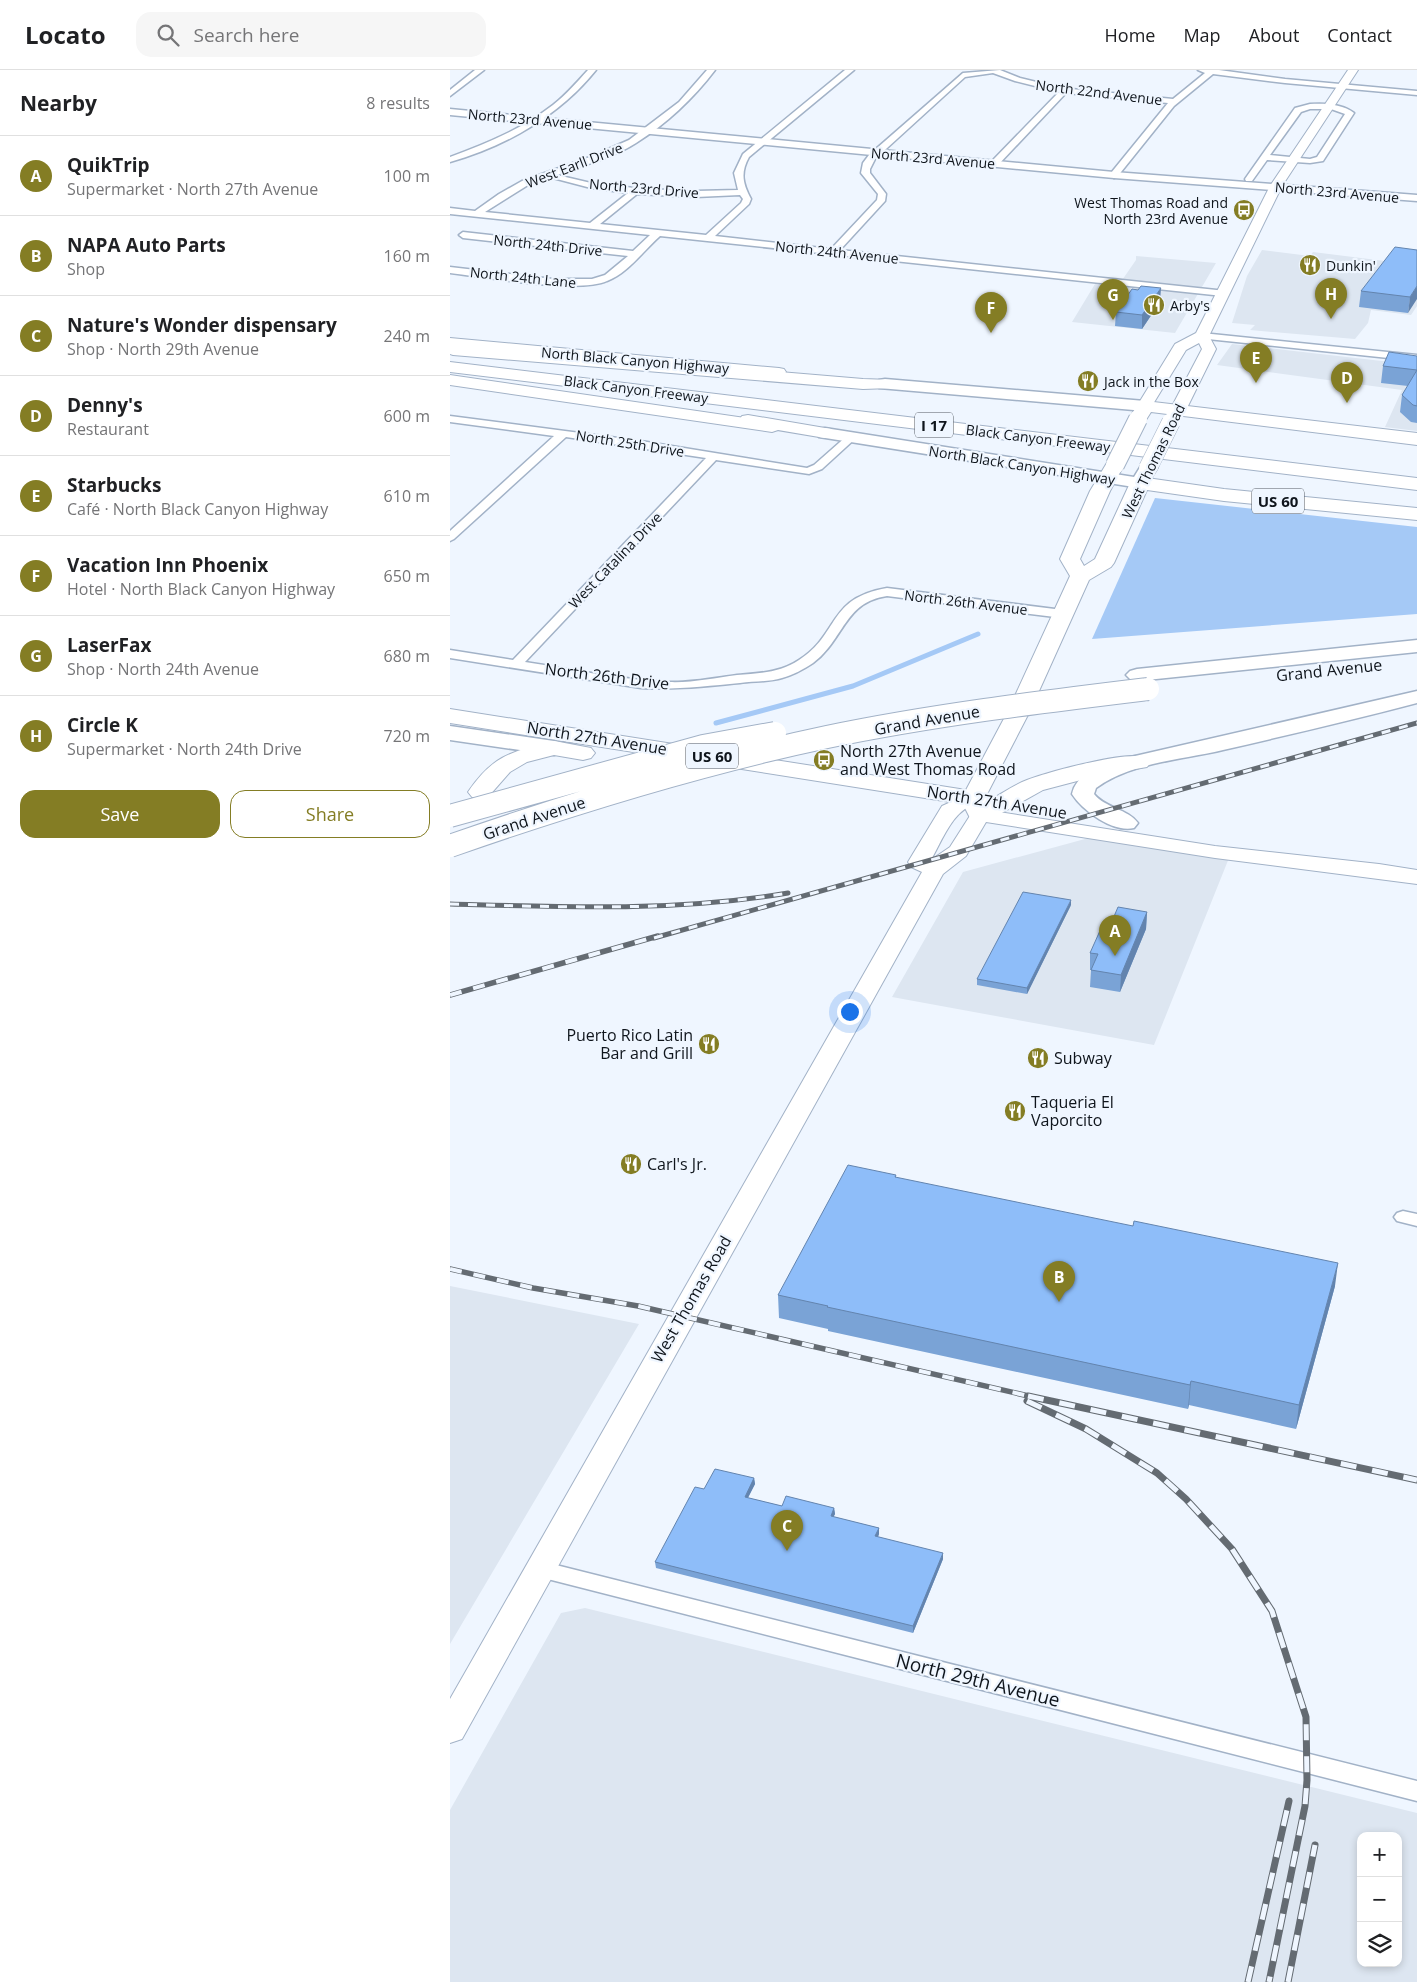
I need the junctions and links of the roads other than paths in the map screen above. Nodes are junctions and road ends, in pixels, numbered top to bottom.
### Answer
1 (480, 70) edge
2 (592, 70) edge
3 (711, 70) edge
4 (850, 70) edge
5 (995, 70) edge
6 (1202, 70) edge
7 (1353, 70) edge
8 (1212, 71) edge
9 (1342, 87) junction
10 (1064, 91) junction
11 (1417, 93) edge
12 (450, 94) edge
13 (1175, 101) junction
14 (1328, 108) junction
15 (450, 112) edge
16 (535, 120) junction
17 (649, 131) junction
18 (763, 141) junction
19 (878, 152) junction
20 (1265, 157) junction
21 (450, 160) edge
22 (1293, 160) junction
23 (995, 164) junction
24 (546, 174) junction
25 (1114, 175) junction
26 (1249, 179) dead end
27 (1276, 186) junction
28 (637, 190) junction
29 (743, 192) junction
30 (1417, 198) edge
31 (450, 211) edge
32 (478, 221) junction
33 (592, 226) junction
34 (658, 233) junction
35 (460, 238) joint
36 (708, 238) junction
37 (834, 251) junction
38 (633, 254) junction
39 (450, 270) edge
40 (1224, 293) junction
41 (1202, 336) junction
42 (450, 342) edge
43 (450, 351) edge
44 (450, 358) edge
45 (1417, 358) edge
46 (451, 377) edge
47 (885, 384) junction
48 (1142, 413) junction
49 (1174, 416) junction
50 (450, 419) edge
51 (564, 433) junction
52 (825, 433) joint
53 (852, 438) junction
54 (1417, 439) edge
55 (714, 456) junction
56 (1417, 469) edge
57 (1111, 472) junction
58 (1417, 474) edge
59 (1144, 475) junction
60 (1417, 484) edge
61 (1417, 514) edge
62 (450, 538) edge
63 (1080, 576) junction
64 (870, 593) joint
65 (1063, 614) junction
66 (1417, 646) edge
67 (450, 654) edge
68 (1417, 661) edge
69 (516, 664) junction
70 (793, 670) joint
71 (1142, 682) junction
72 (1417, 696) edge
73 (450, 716) edge
74 (801, 728) junction
75 (458, 734) edge
76 (584, 736) junction
77 (554, 748) junction
78 (1139, 762) junction
79 (480, 792) dead end
80 (1000, 802) junction
81 (976, 806) junction
82 (949, 810) junction
83 (450, 816) edge
84 (1126, 823) junction
85 (450, 828) edge
86 (450, 846) edge
87 (934, 870) junction
88 (1394, 873) junction
89 (1417, 877) edge
90 (540, 1569) junction
91 (458, 1700) edge
92 (450, 1729) edge
93 (1417, 1791) edge

1 - 12 street
2 - 16 street
3 - 17 street, West Earll Drive
4 - 18 street
5 - 10 street, North 22nd Avenue
5 - 19 street
6 - 8 street
7 - 9 main road
8 - 9 street
8 - 13 street
9 - 11 street
9 - 14 main road
10 - 13 street, North 22nd Avenue
10 - 23 street
13 - 25 street
14 - 20 street
14 - 22 main road
14 - 22 street
15 - 16 street, North 23rd Avenue
16 - 17 street, North 23rd Avenue
16 - 21 street
17 - 18 street, North 23rd Avenue
17 - 24 street, West Earll Drive
18 - 19 street, North 23rd Avenue
18 - 29 street
19 - 23 street, North 23rd Avenue
19 - 37 street
20 - 22 street
20 - 26 street
22 - 27 main road
23 - 25 street, North 23rd Avenue
24 - 28 street, North 23rd Drive
24 - 32 street, West Earll Drive
25 - 27 street, North 23rd Avenue
27 - 30 street, North 23rd Avenue
27 - 40 main road
28 - 29 street, North 23rd Drive
28 - 33 street
29 - 36 street
31 - 32 street, North 24th Avenue
32 - 33 street, North 24th Avenue
32 - 35 street, West Earll Drive
33 - 34 street, North 24th Avenue
34 - 36 street, North 24th Avenue
34 - 38 street
35 - 38 street, North 24th Drive
36 - 37 street, North 24th Avenue
37 - 40 street, North 24th Avenue
38 - 39 street, North 24th Lane
40 - 41 main road
41 - 45 street
41 - 48 main road, West Thomas Road
41 - 49 main road, West Thomas Road
42 - 47 main road, North Black Canyon Highway
43 - 47 highway
43 - 56 highway, Black Canyon Freeway / I 17
44 - 58 highway
46 - 52 highway
46 - 60 highway, Black Canyon Freeway / I 17
47 - 48 main road, North Black Canyon Highway
48 - 49 highway, North Black Canyon Highway
48 - 57 highway, West Thomas Road, bridge
49 - 54 highway, North Black Canyon Highway
49 - 59 main road, West Thomas Road, bridge
50 - 51 street, North 25th Drive
51 - 55 street, North 25th Drive
51 - 62 street
52 - 53 main road, North Black Canyon Highway
53 - 55 street, North 25th Drive
53 - 57 main road, North Black Canyon Highway
55 - 69 street, West Catalina Drive
57 - 59 main road, North Black Canyon Highway
57 - 63 highway, West Thomas Road
59 - 61 highway, North Black Canyon Highway / US 60
59 - 63 highway, West Thomas Road
63 - 65 highway, West Thomas Road
64 - 65 street, North 26th Avenue
64 - 70 street
65 - 81 highway, West Thomas Road
66 - 71 main road, Grand Avenue
67 - 69 street, North 26th Drive
68 - 71 main road, Grand Avenue
69 - 70 street, North 26th Drive
71 - 74 main road, Grand Avenue
71 - 86 main road, Grand Avenue, bridge
72 - 78 main road
73 - 76 highway, North 27th Avenue / US 60
74 - 83 main road, bridge
74 - 85 main road, Grand Avenue, bridge
75 - 76 highway
75 - 77 main road, North 27th Avenue
76 - 81 highway, North 27th Avenue / US 60
77 - 79 highway, US 60
77 - 82 highway, North 27th Avenue / US 60
78 - 80 highway
78 - 84 main road
80 - 81 highway
80 - 84 main road, North 27th Avenue
81 - 82 highway, North 27th Avenue / US 60
81 - 87 main road, West Thomas Road
81 - 88 main road, North 27th Avenue
82 - 87 main road
84 - 88 main road, North 27th Avenue
87 - 90 main road, West Thomas Road
88 - 89 main road, North 27th Avenue
90 - 91 main road, West Thomas Road
90 - 93 street, North 29th Avenue
91 - 92 main road, West Thomas Road

